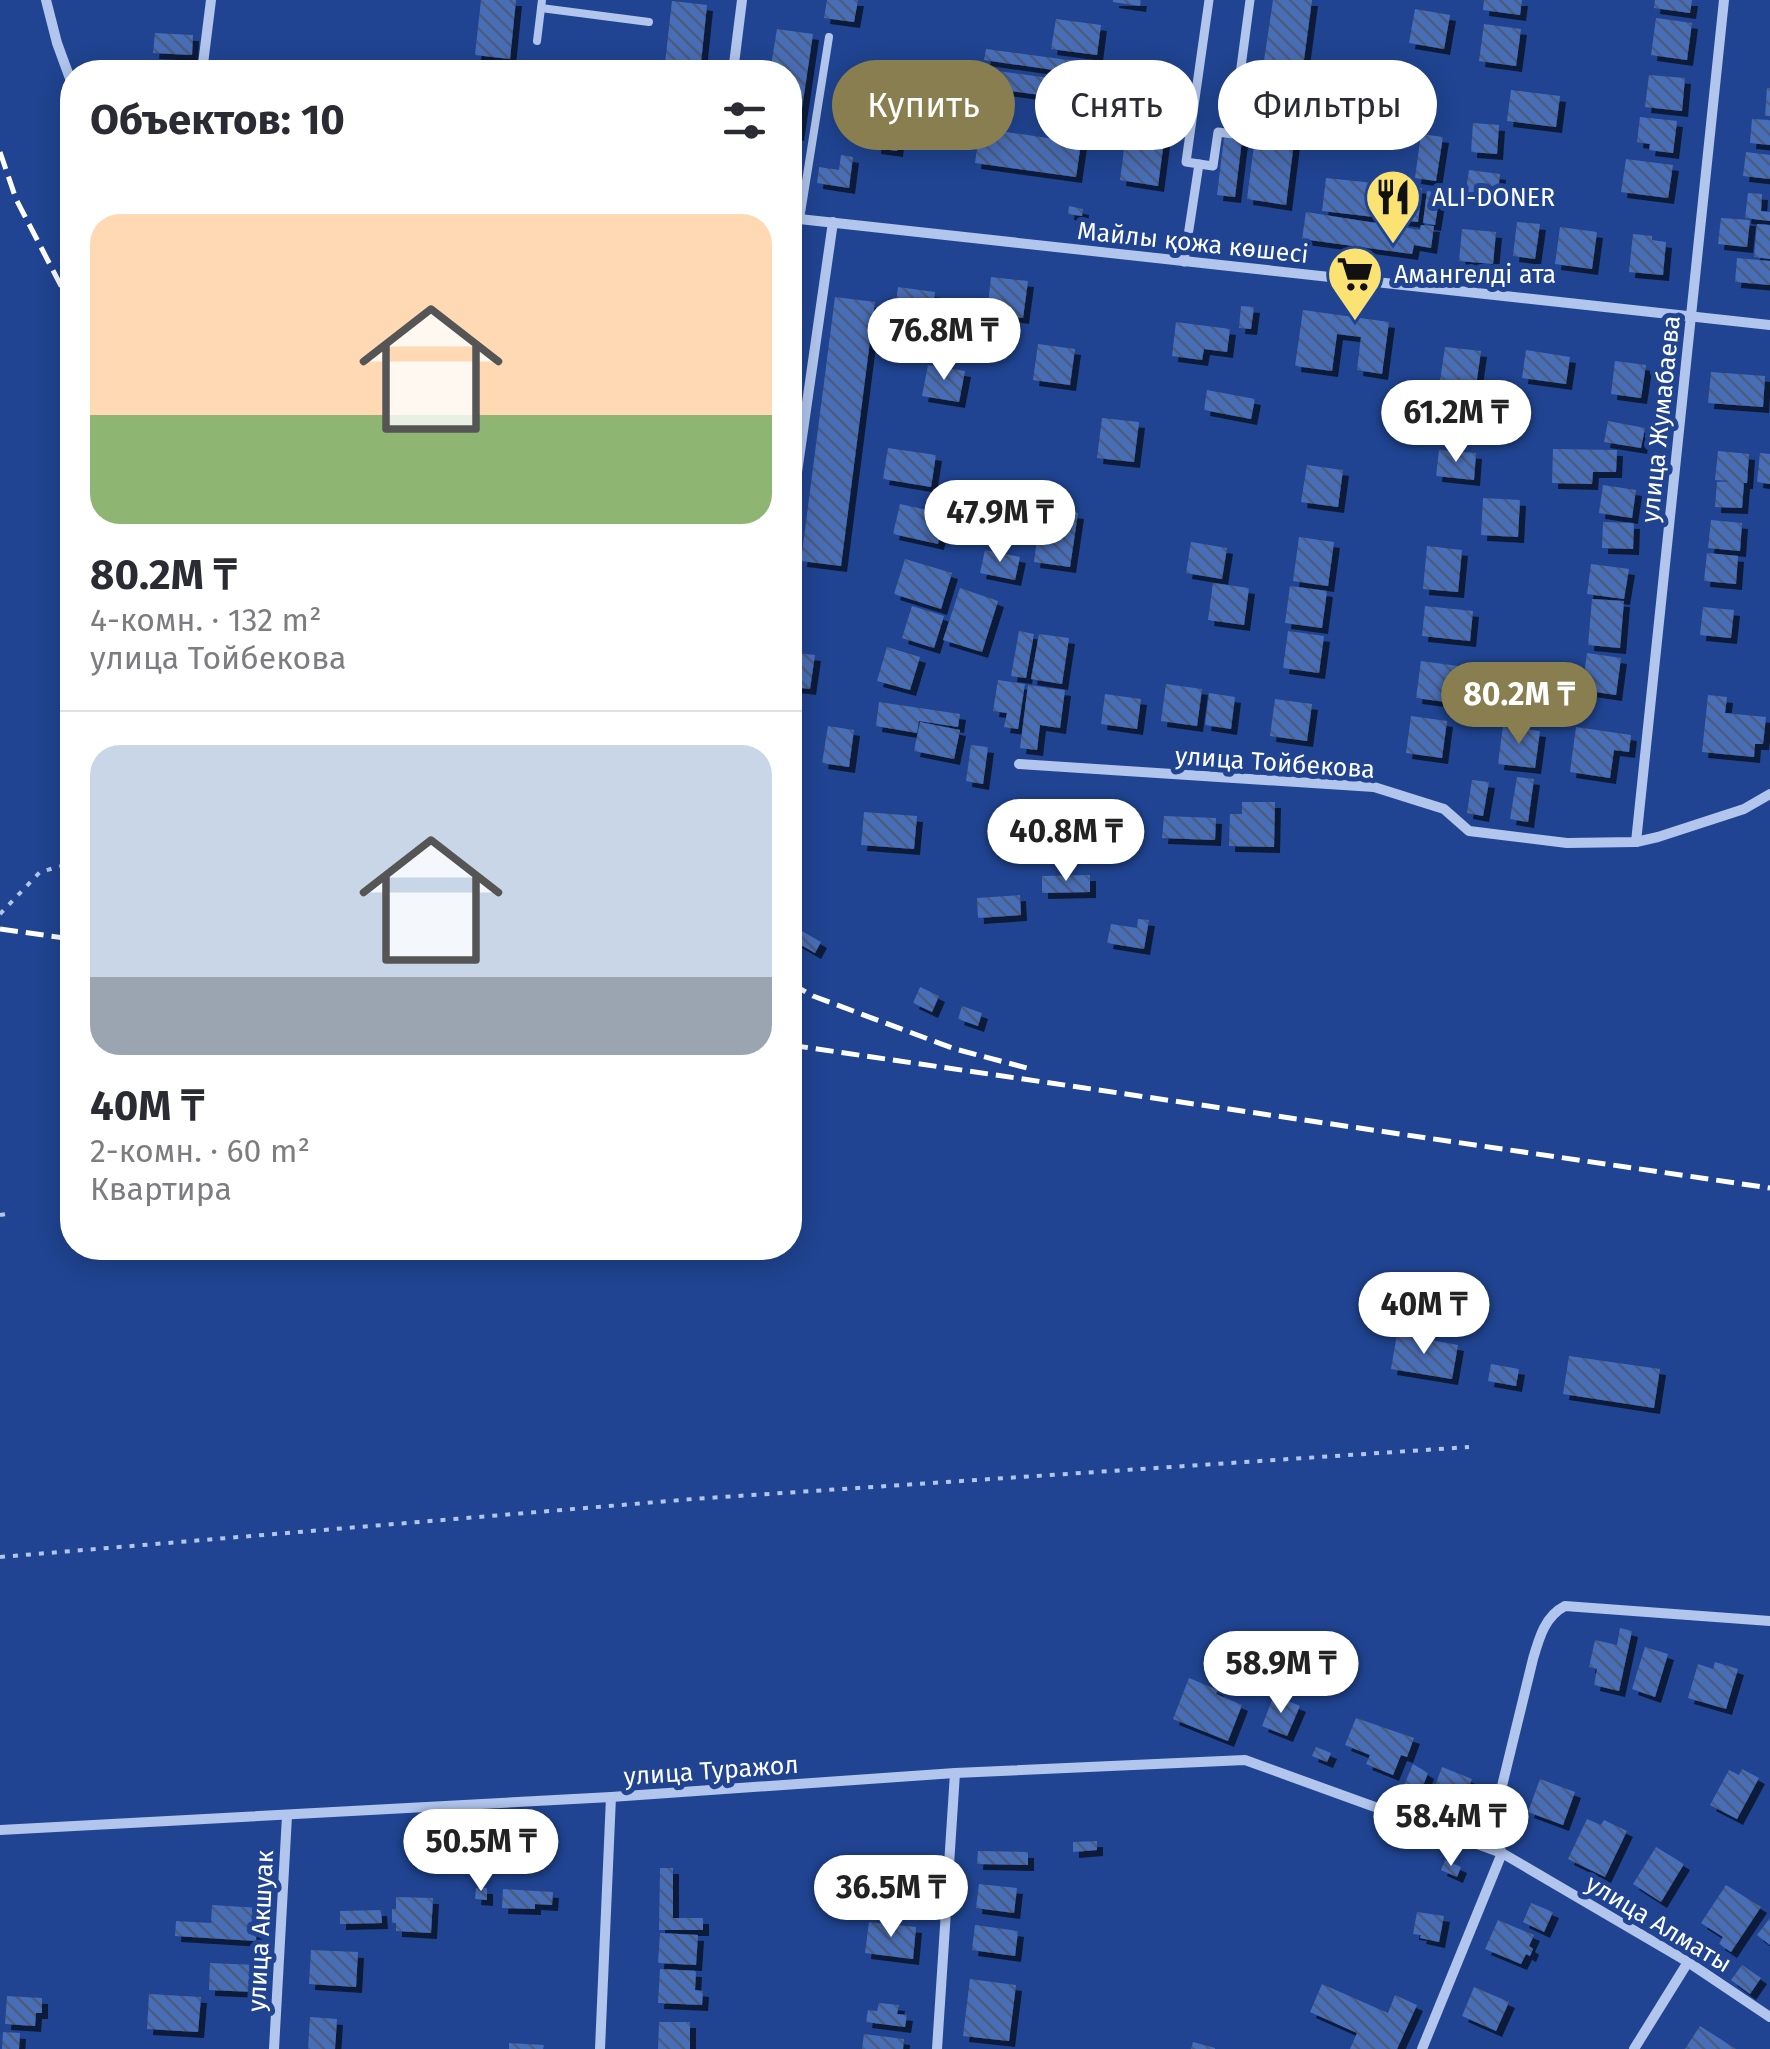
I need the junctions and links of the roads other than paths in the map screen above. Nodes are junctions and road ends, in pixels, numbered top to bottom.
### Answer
1 (46, 0) edge
2 (211, 0) edge
3 (742, 0) edge
4 (1209, 0) edge
5 (1250, 0) edge
6 (1724, 0) edge
7 (541, 4) edge
8 (649, 22) dead end
9 (829, 37) dead end
10 (538, 40) dead end
11 (63, 60) edge
12 (204, 60) edge
13 (734, 60) edge
14 (1198, 164) junction
15 (802, 182) edge
16 (802, 220) edge
17 (833, 222) junction
18 (1184, 262) junction
19 (1692, 316) junction
20 (1770, 325) edge
21 (802, 437) edge
22 (1018, 764) dead end
23 (1770, 794) edge
24 (1636, 842) junction
25 (1770, 1622) edge
26 (1245, 1760) joint
27 (955, 1773) junction
28 (611, 1796) junction
29 (287, 1816) junction
30 (0, 1830) edge
31 (1502, 1853) junction
32 (1688, 1962) junction
33 (1770, 2018) edge
34 (274, 2049) edge
35 (600, 2049) edge
36 (937, 2049) edge
37 (1422, 2049) edge
38 (1634, 2049) edge

1 - 11 street
2 - 12 street
3 - 13 street
4 - 14 street
5 - 14 street
6 - 19 street, улица Жумабаева
7 - 8 lane
7 - 10 lane
9 - 15 lane
14 - 18 street
16 - 17 street, Майлы қожа көшесі
17 - 18 street, Майлы қожа көшесі
17 - 21 street
18 - 19 street, Майлы қожа көшесі
19 - 20 street, Майлы қожа көшесі
19 - 24 street, улица Жумабаева
22 - 24 street, улица Тойбекова
23 - 24 street, улица Тойбекова
25 - 31 street
26 - 27 street, улица Туражол
26 - 31 street, улица Алматы
27 - 28 street, улица Туражол
27 - 36 street
28 - 29 street, улица Туражол
28 - 35 street
29 - 30 street, улица Туражол
29 - 34 street, улица Акшуак
31 - 32 street, улица Алматы
31 - 37 street
32 - 33 street, улица Алматы
32 - 38 street

